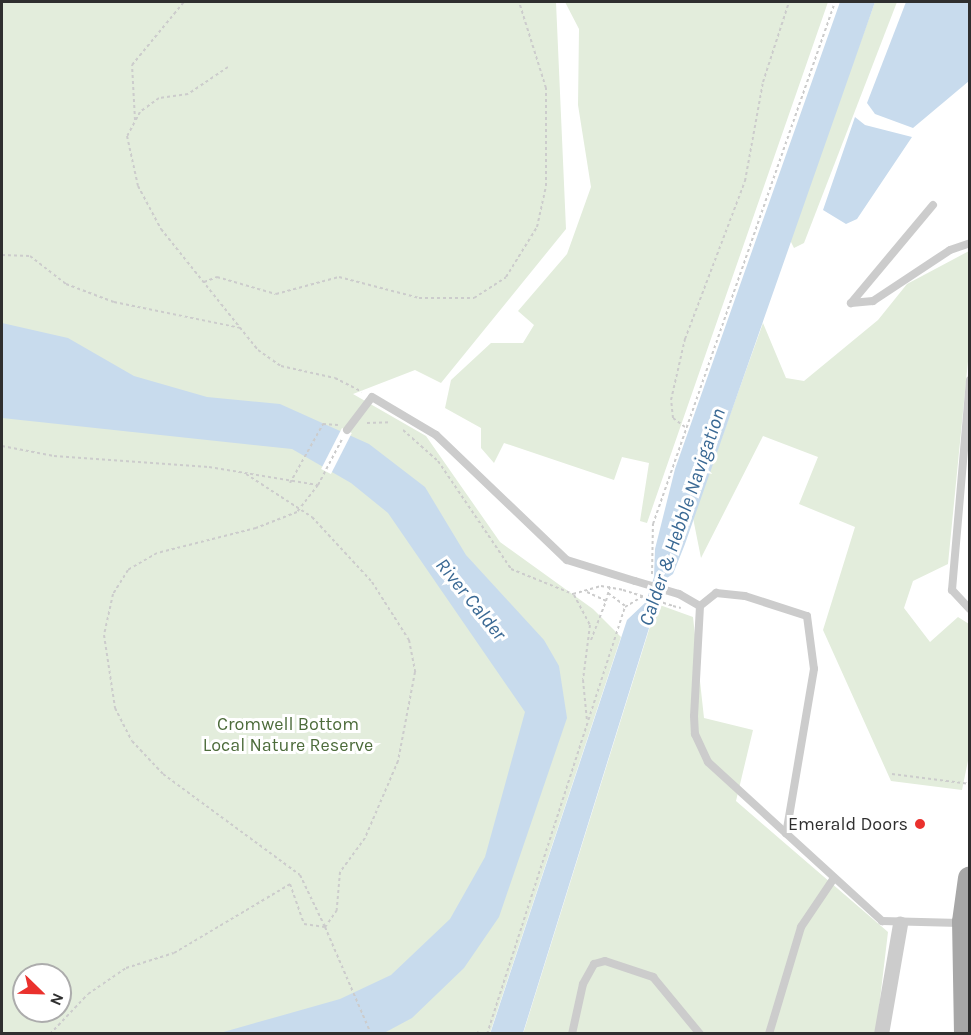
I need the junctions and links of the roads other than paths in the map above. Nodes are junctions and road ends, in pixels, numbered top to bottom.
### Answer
1 (933, 205) dead end
2 (969, 243) edge
3 (969, 380) edge
4 (348, 429) road end
5 (700, 606) junction
6 (969, 609) edge
7 (786, 834) junction
8 (834, 878) junction
9 (969, 878) edge
10 (964, 922) junction
11 (900, 924) junction
12 (572, 1034) edge
13 (700, 1034) edge
14 (769, 1034) edge
15 (881, 1034) edge
16 (966, 1034) edge

1 - 2 lane
3 - 6 lane
4 - 5 lane, bridge
5 - 7 lane
5 - 7 lane
7 - 8 lane
8 - 11 lane
8 - 14 lane
9 - 10 main road
10 - 11 lane
10 - 16 main road
11 - 15 street
12 - 13 lane

